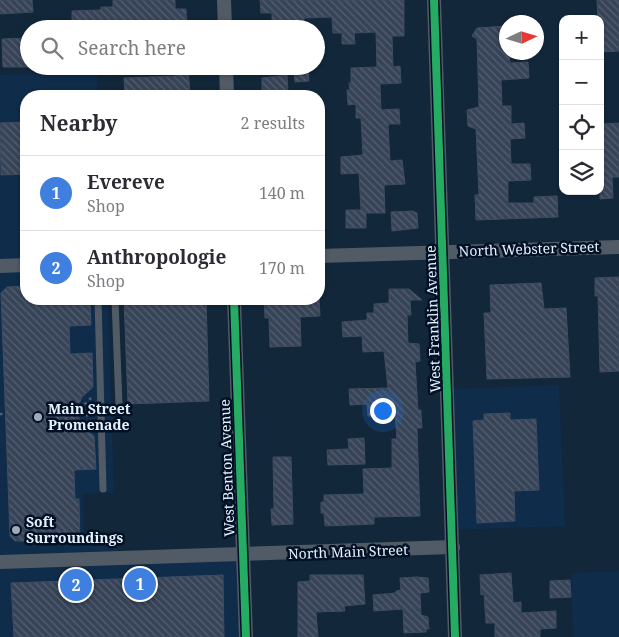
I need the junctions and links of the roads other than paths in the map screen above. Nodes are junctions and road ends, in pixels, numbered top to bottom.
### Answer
1 (224, 0) edge
2 (434, 0) edge
3 (224, 20) edge
4 (226, 75) edge
5 (227, 90) edge
6 (619, 247) edge
7 (443, 252) junction
8 (325, 256) edge
9 (20, 265) edge
10 (0, 266) edge
11 (98, 305) edge
12 (115, 305) edge
13 (234, 305) edge
14 (119, 405) dead end
15 (103, 489) dead end
16 (453, 548) junction
17 (243, 556) junction
18 (0, 562) edge
19 (246, 637) edge
20 (455, 637) edge

1 - 3 street
2 - 7 street, West Franklin Avenue
4 - 5 street
6 - 7 street, North Webster Street
7 - 8 street, North Webster Street
7 - 16 street, West Franklin Avenue
9 - 10 street
11 - 15 lane
12 - 14 lane
13 - 17 street, West Benton Avenue
16 - 17 street, North Main Street
16 - 20 street, West Franklin Avenue
17 - 18 street, North Main Street
17 - 19 street, West Benton Avenue

